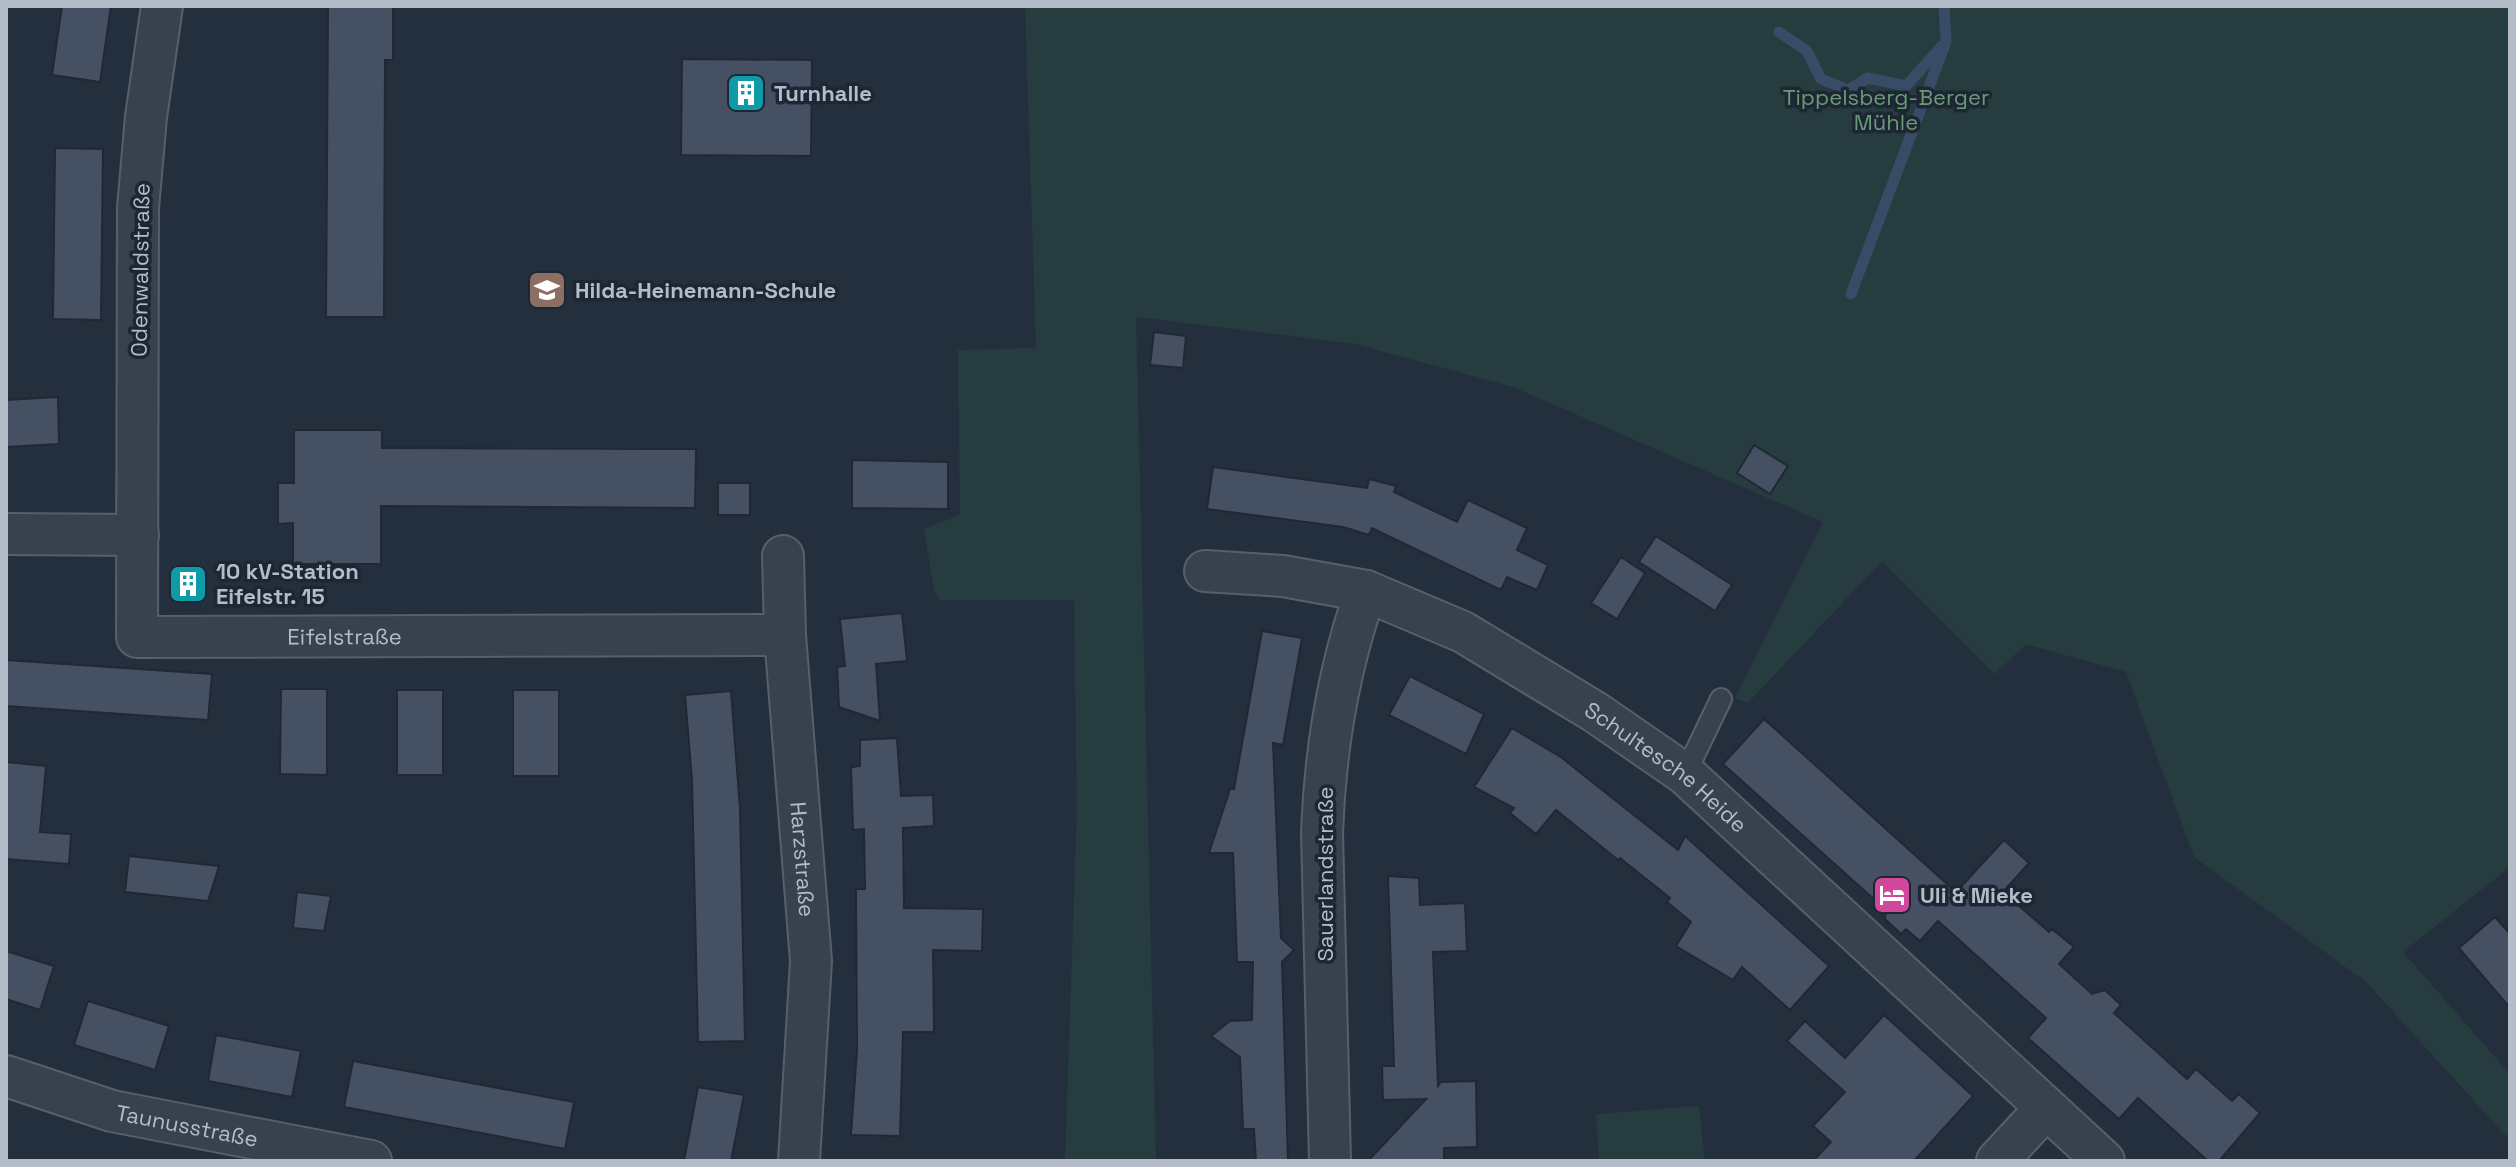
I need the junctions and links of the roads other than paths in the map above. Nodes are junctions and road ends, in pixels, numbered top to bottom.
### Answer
1 (162, 6) edge
2 (6, 534) edge
3 (138, 535) junction
4 (783, 556) dead end
5 (1205, 571) dead end
6 (1366, 591) junction
7 (785, 635) junction
8 (1721, 699) dead end
9 (1685, 774) junction
10 (6, 1076) edge
11 (2045, 1109) junction
12 (371, 1161) edge
13 (799, 1161) edge
14 (1330, 1161) edge
15 (1997, 1161) edge
16 (2104, 1161) edge

1 - 3 street, Odenwaldstraße
2 - 3 street
3 - 7 street, Eifelstraße
4 - 7 street, Harzstraße
5 - 6 street, Schultesche Heide
6 - 9 street, Schultesche Heide
6 - 14 street, Sauerlandstraße
7 - 13 street, Harzstraße
8 - 9 lane
9 - 11 street, Schultesche Heide
10 - 12 street, Taunusstraße
11 - 15 street
11 - 16 street, Schultesche Heide

